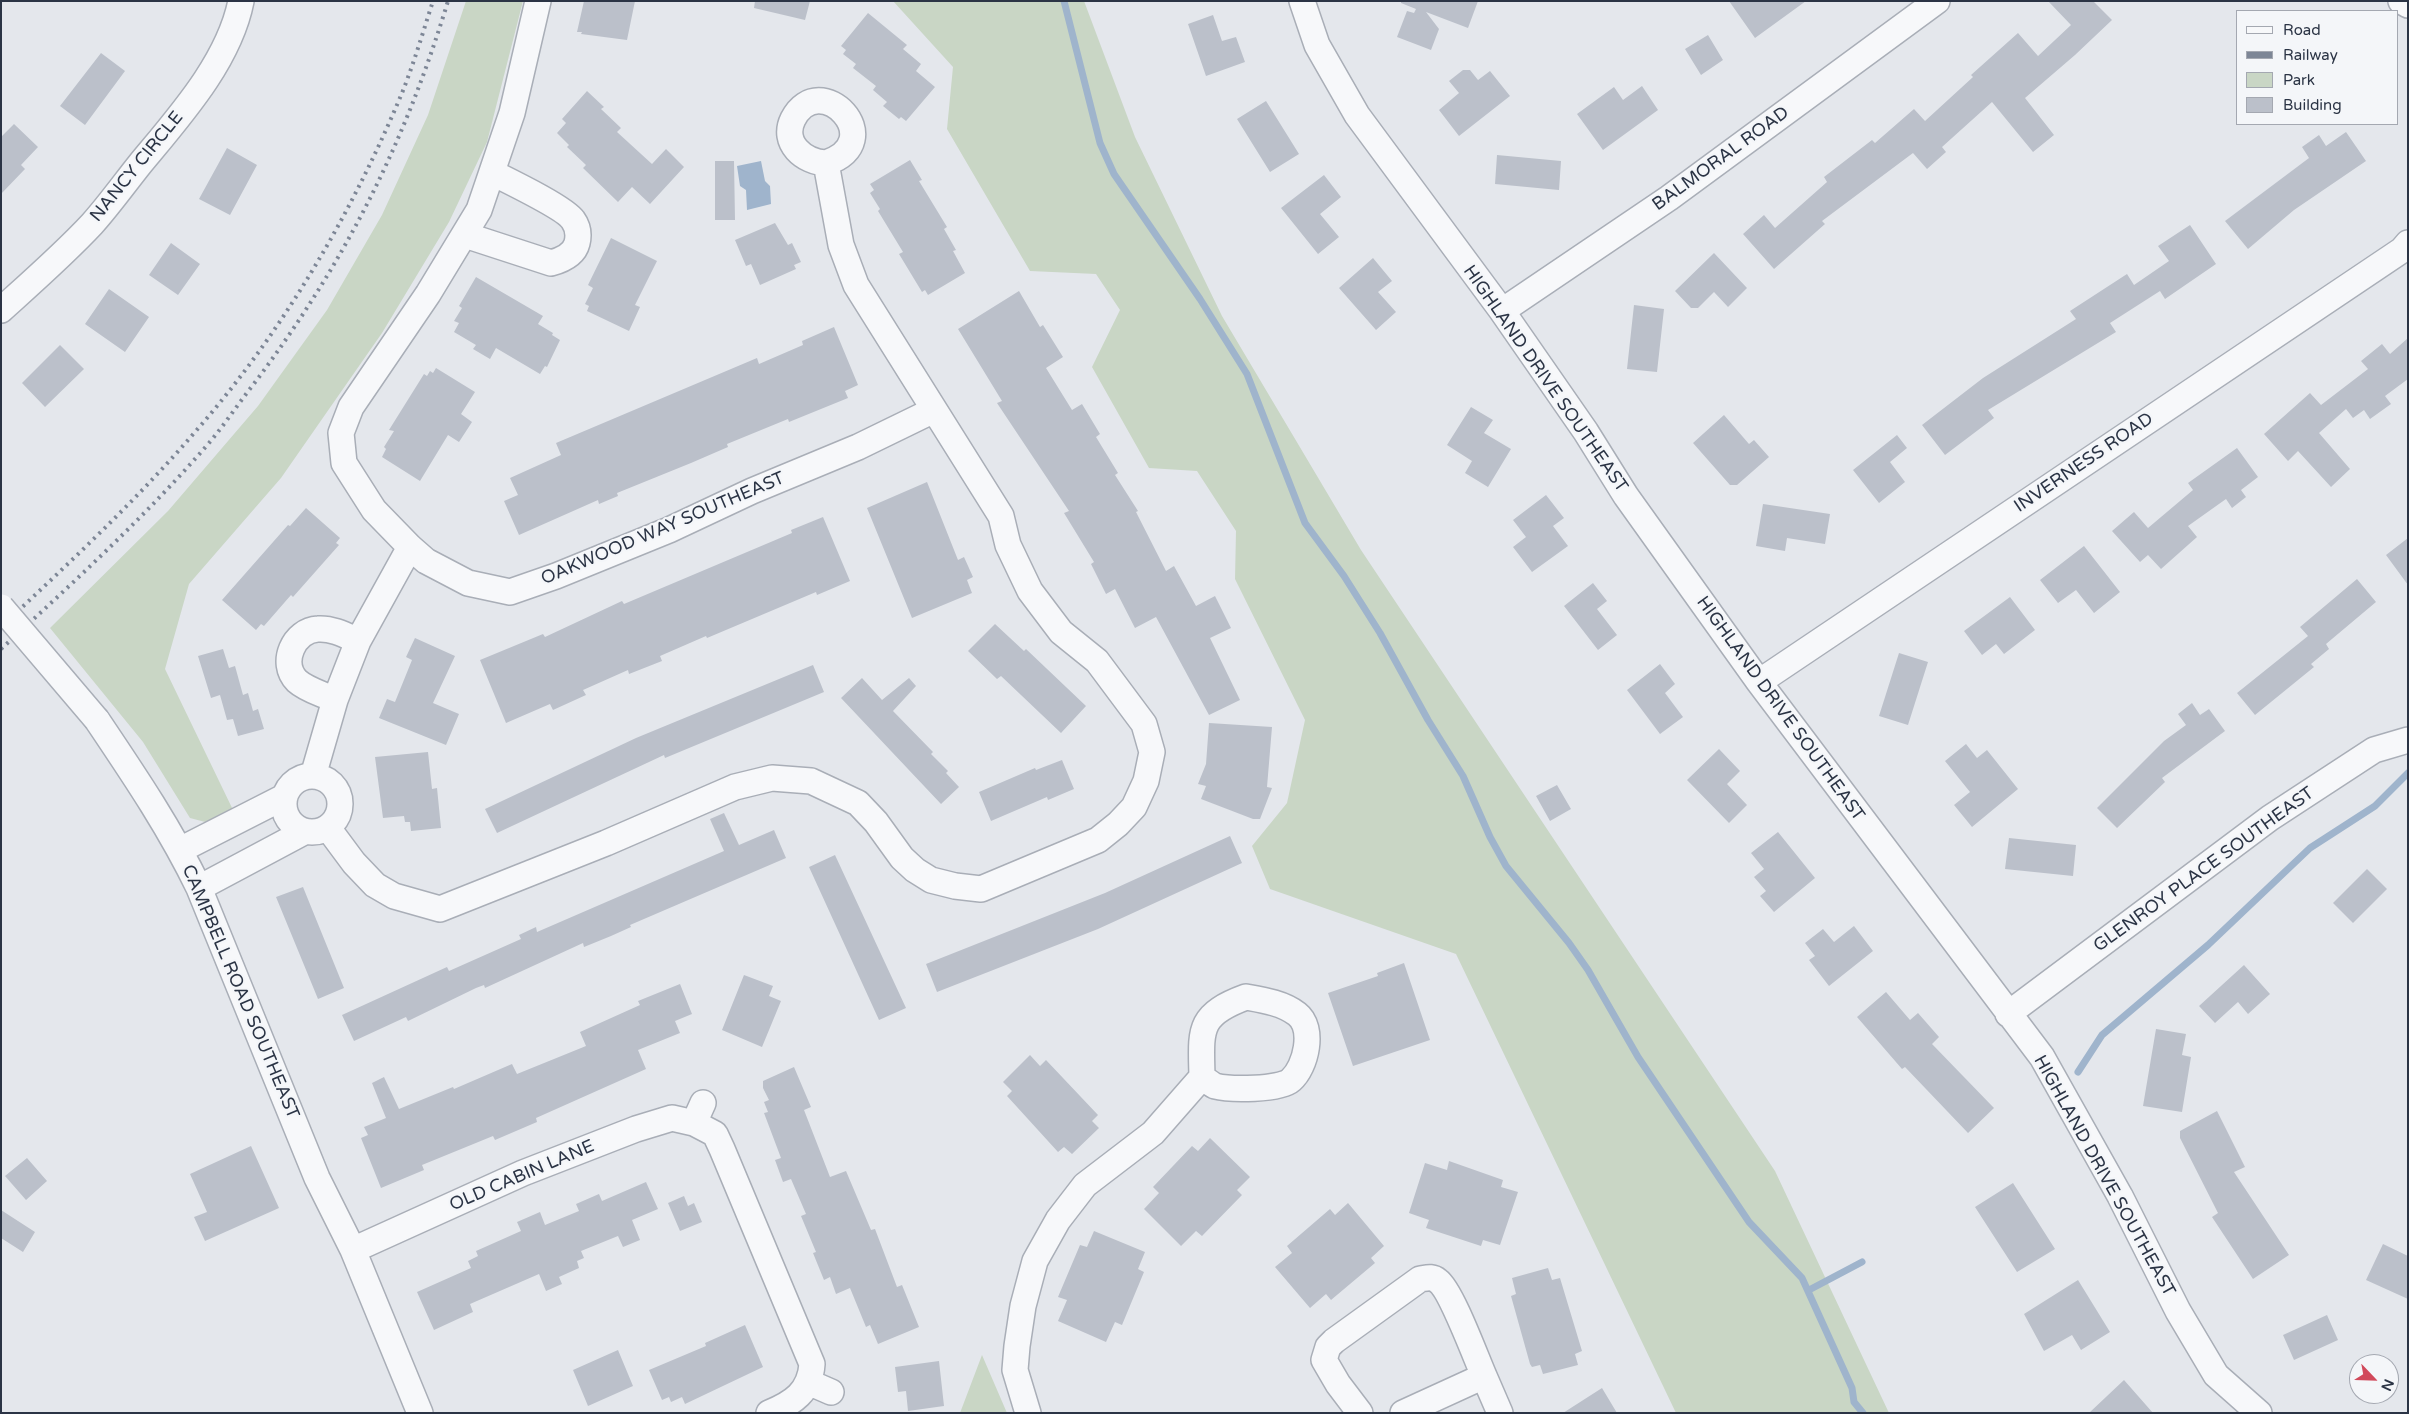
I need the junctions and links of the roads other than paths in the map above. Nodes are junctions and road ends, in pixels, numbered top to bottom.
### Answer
1 (241, 1) edge
2 (538, 1) edge
3 (1302, 1) edge
4 (1936, 1) edge
5 (2401, 1) edge
6 (2408, 5) edge
7 (826, 163) dead end
8 (493, 173) junction
9 (465, 235) junction
10 (2408, 243) edge
11 (1, 310) edge
12 (1502, 311) junction
13 (934, 410) junction
14 (410, 547) junction
15 (1, 607) edge
16 (358, 641) junction
17 (1759, 682) junction
18 (335, 700) junction
19 (2408, 740) edge
20 (313, 776) junction
21 (284, 797) junction
22 (316, 830) junction
23 (180, 850) junction
24 (199, 888) junction
25 (2008, 1014) junction
26 (1202, 1077) junction
27 (352, 1250) junction
28 (1484, 1376) junction
29 (420, 1413) edge
30 (769, 1413) edge
31 (1028, 1413) edge
32 (1360, 1413) edge
33 (1403, 1413) edge
34 (1500, 1413) edge
35 (2259, 1413) edge

1 - 11 street, NANCY CIRCLE
2 - 8 street, OAKWOOD WAY SOUTHEAST
3 - 12 street, HIGHLAND DRIVE SOUTHEAST
4 - 12 street, BALMORAL ROAD
5 - 6 street
7 - 13 street
8 - 9 street, OAKWOOD WAY SOUTHEAST
8 - 9 street
9 - 14 street, OAKWOOD WAY SOUTHEAST
10 - 17 street, INVERNESS ROAD
12 - 17 street, HIGHLAND DRIVE SOUTHEAST
13 - 14 street, OAKWOOD WAY SOUTHEAST
13 - 22 street
14 - 16 street
15 - 23 street, CAMPBELL ROAD SOUTHEAST, bridge
16 - 18 street
16 - 18 street
17 - 25 street, HIGHLAND DRIVE SOUTHEAST
18 - 20 street
19 - 25 street, GLENROY PLACE SOUTHEAST
20 - 21 street
20 - 22 street
21 - 22 street
21 - 23 street
22 - 24 street
23 - 24 street, CAMPBELL ROAD SOUTHEAST
24 - 27 street, CAMPBELL ROAD SOUTHEAST
25 - 35 street, HIGHLAND DRIVE SOUTHEAST
26 - 26 street
26 - 31 street
27 - 29 street, CAMPBELL ROAD SOUTHEAST
27 - 30 street, OLD CABIN LANE
28 - 32 street
28 - 33 street
28 - 34 street

